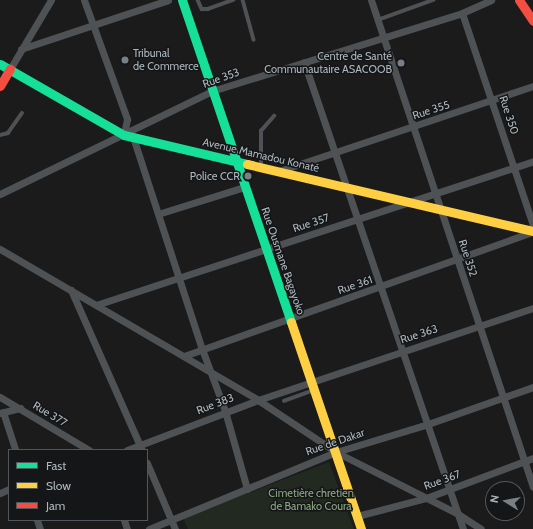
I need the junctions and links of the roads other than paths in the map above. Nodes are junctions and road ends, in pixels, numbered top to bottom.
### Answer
1 (51, 0) edge
2 (84, 0) edge
3 (168, 0) edge
4 (182, 0) edge
5 (198, 0) edge
6 (233, 0) edge
7 (243, 0) edge
8 (371, 0) edge
9 (433, 0) edge
10 (491, 0) edge
11 (519, 0) edge
12 (462, 13) junction
13 (378, 20) junction
14 (533, 21) edge
15 (93, 27) junction
16 (383, 36) junction
17 (254, 40) dead end
18 (21, 50) junction
19 (304, 62) junction
20 (0, 64) edge
21 (10, 69) junction
22 (0, 86) edge
23 (533, 86) edge
24 (212, 91) junction
25 (494, 102) junction
26 (22, 113) dead end
27 (274, 116) dead end
28 (413, 127) junction
29 (0, 135) edge
30 (129, 136) junction
31 (335, 152) junction
32 (533, 161) edge
33 (235, 162) junction
34 (515, 167) junction
35 (260, 168) junction
36 (278, 171) junction
37 (244, 187) junction
38 (347, 188) junction
39 (0, 194) edge
40 (436, 194) junction
41 (411, 202) junction
42 (441, 211) junction
43 (158, 214) junction
44 (358, 220) junction
45 (533, 225) edge
46 (533, 231) edge
47 (0, 248) edge
48 (266, 249) junction
49 (457, 260) junction
50 (179, 278) junction
51 (381, 288) junction
52 (71, 290) junction
53 (96, 304) junction
54 (533, 308) edge
55 (290, 319) junction
56 (480, 326) junction
57 (202, 349) junction
58 (403, 351) junction
59 (184, 356) junction
60 (210, 372) junction
61 (313, 385) junction
62 (533, 387) edge
63 (0, 397) edge
64 (503, 397) junction
65 (258, 400) junction
66 (284, 401) dead end
67 (20, 408) junction
68 (225, 411) junction
69 (1, 413) edge
70 (428, 424) junction
71 (141, 447) edge
72 (15, 449) edge
73 (87, 449) edge
74 (336, 452) junction
75 (533, 458) edge
76 (524, 461) junction
77 (148, 465) edge
78 (533, 487) edge
79 (247, 489) junction
80 (450, 489) junction
81 (426, 498) junction
82 (458, 514) junction
83 (357, 516) junction
84 (171, 520) junction
85 (149, 529) edge
86 (175, 529) edge
87 (361, 529) edge
88 (463, 529) edge
89 (481, 529) edge

1 - 18 street
2 - 15 street
3 - 15 street
4 - 24 main road, Rue Ousmane Bagayoko
5 - 6 lane
7 - 17 lane
8 - 13 street, Rue 352
9 - 13 lane
10 - 12 street, Rue 353
11 - 14 main road
12 - 16 street, Rue 353
12 - 25 street, Rue 350
13 - 16 street, Rue 352
15 - 18 street
15 - 30 street
16 - 19 street, Rue 353
16 - 28 street, Rue 352
18 - 21 street
19 - 24 street, Rue 353
19 - 31 street
20 - 21 main road, Avenue Mamadou Konaté
21 - 22 main road
21 - 30 main road, Avenue Mamadou Konaté
23 - 25 street, Rue 355
24 - 30 street, Rue 353
24 - 33 main road, Rue Ousmane Bagayoko
25 - 28 street, Rue 355
25 - 34 street, Rue 350
26 - 29 lane
27 - 35 lane
28 - 31 street, Rue 355
28 - 40 street, Rue 352
30 - 33 main road, Avenue Mamadou Konaté
30 - 39 street, Rue 353
30 - 43 street
31 - 36 street, Rue 355
31 - 38 street
32 - 34 street, Rue 357
33 - 35 main road, Avenue Mamadou Konaté
33 - 37 main road, Rue Ousmane Bagayoko
34 - 40 street, Rue 357
34 - 45 street, Rue 350
35 - 36 main road, Avenue Mamadou Konaté
36 - 38 main road, Avenue Mamadou Konaté
37 - 43 street
37 - 48 main road, Rue Ousmane Bagayoko
38 - 41 main road, Avenue Mamadou Konaté
38 - 44 street
40 - 41 street, Rue 357
40 - 42 street, Rue 352
41 - 42 main road, Avenue Mamadou Konaté
41 - 44 street, Rue 357
42 - 46 main road, Avenue Mamadou Konaté
42 - 49 street, Rue 352
43 - 50 street
44 - 48 street, Rue 357
44 - 51 street
46 - 49 street, Rue 361
47 - 52 street
48 - 50 street, Rue 357
48 - 55 main road, Rue Ousmane Bagayoko
49 - 51 street, Rue 361
49 - 56 street, Rue 352
50 - 53 street, Rue 357
50 - 57 street
51 - 55 street, Rue 361
51 - 58 street
52 - 53 street
52 - 71 street
53 - 59 street
54 - 56 street, Rue 363
55 - 57 street, Rue 361
55 - 61 main road, Rue Ousmane Bagayoko
56 - 58 street, Rue 363
56 - 64 street, Rue 352
57 - 59 street, Rue 361
57 - 60 street
58 - 61 street, Rue 363
58 - 70 street
59 - 60 street
60 - 65 street
60 - 68 street
61 - 65 street, Rue 383
61 - 66 lane
61 - 74 main road, Rue Ousmane Bagayoko
62 - 64 street, Rue de Dakar
63 - 67 street, Rue 377
64 - 70 street, Rue de Dakar
64 - 76 street, Rue 352
65 - 68 street, Rue 383
65 - 74 street
67 - 69 street
67 - 73 street, Rue 377
68 - 71 street, Rue 383
68 - 79 street
69 - 72 street
70 - 74 street, Rue de Dakar
70 - 80 street
74 - 79 street, Rue de Dakar
74 - 81 street
74 - 83 main road, Rue Ousmane Bagayoko
75 - 76 street, Rue 367
76 - 78 street, Rue 352
76 - 80 street, Rue 367
77 - 84 street
79 - 84 street, Rue de Dakar
80 - 81 street, Rue 367
80 - 82 street
81 - 82 street
81 - 83 street, Rue 367
82 - 88 street
82 - 89 street
83 - 87 main road, Rue Ousmane Bagayoko
84 - 85 street, Rue de Dakar
84 - 86 street

